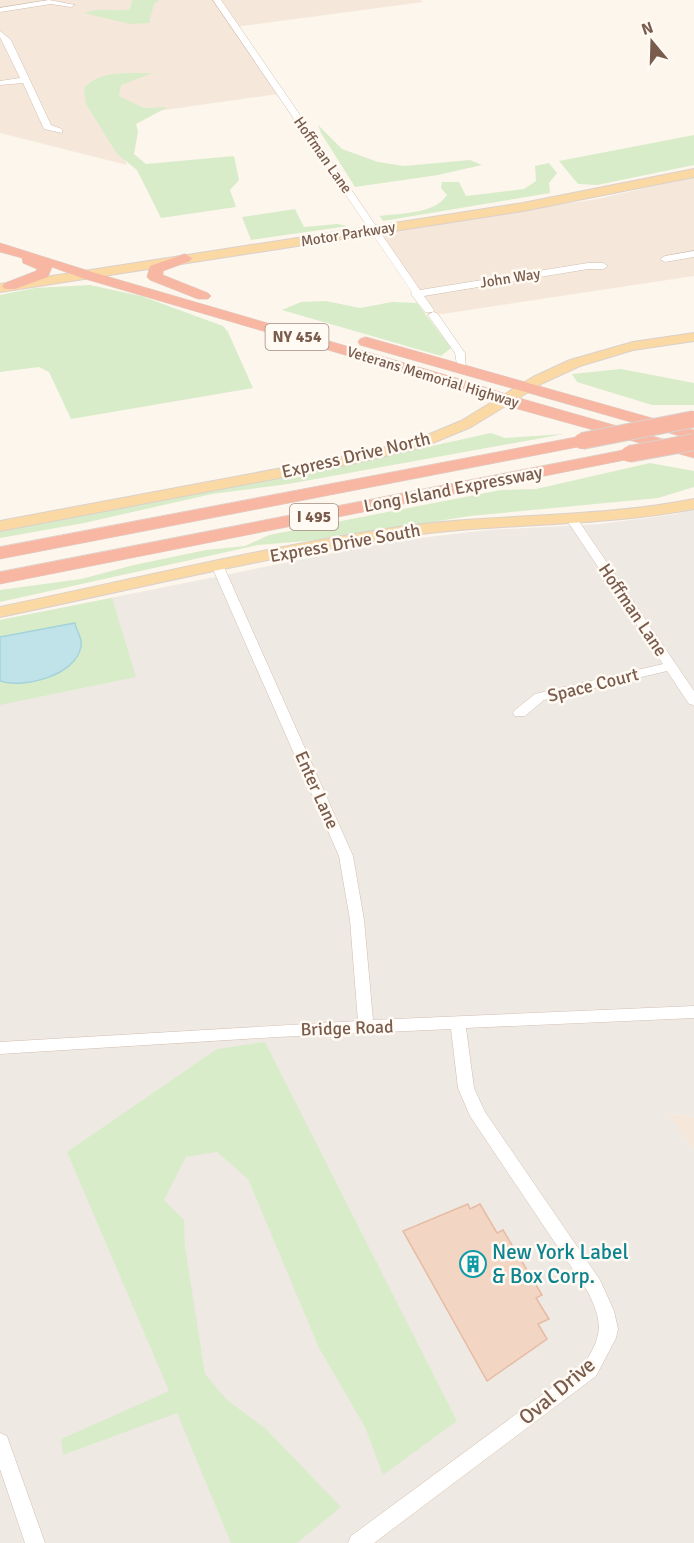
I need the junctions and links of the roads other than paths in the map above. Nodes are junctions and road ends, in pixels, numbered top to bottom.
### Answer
1 (216, 0) edge
2 (70, 4) dead end
3 (0, 10) edge
4 (0, 33) edge
5 (26, 80) junction
6 (0, 83) edge
7 (59, 131) dead end
8 (694, 172) edge
9 (374, 229) junction
10 (0, 237) edge
11 (0, 248) edge
12 (694, 254) edge
13 (185, 258) junction
14 (664, 259) dead end
15 (603, 266) dead end
16 (117, 271) junction
17 (87, 275) junction
18 (5, 287) edge
19 (416, 294) junction
20 (212, 299) junction
21 (694, 337) edge
22 (462, 368) junction
23 (525, 387) junction
24 (506, 400) junction
25 (694, 419) edge
26 (694, 435) edge
27 (694, 442) edge
28 (694, 453) edge
29 (694, 504) edge
30 (572, 519) junction
31 (0, 526) edge
32 (0, 553) edge
33 (218, 567) junction
34 (0, 578) edge
35 (0, 612) edge
36 (670, 666) junction
37 (694, 701) edge
38 (520, 713) dead end
39 (694, 1012) edge
40 (458, 1024) junction
41 (366, 1027) junction
42 (0, 1048) edge
43 (0, 1442) edge
44 (35, 1543) edge
45 (358, 1543) edge

1 - 9 street, Hoffman Lane
2 - 3 street
4 - 5 street
5 - 6 street
5 - 7 street
8 - 9 main road, Motor Parkway
9 - 13 main road, Motor Parkway
9 - 19 street, Hoffman Lane
10 - 16 highway, Veterans Memorial Highway / NY 454
11 - 17 highway, Veterans Memorial Highway / NY 454
11 - 18 highway
12 - 14 street
13 - 16 main road, Motor Parkway
13 - 20 highway
15 - 19 street, John Way
16 - 17 main road, Motor Parkway
16 - 20 highway, Veterans Memorial Highway / NY 454
17 - 18 main road, Motor Parkway
17 - 24 highway, Veterans Memorial Highway / NY 454
19 - 22 street, Hoffman Lane
20 - 22 highway, Veterans Memorial Highway / NY 454
21 - 23 main road, Express Drive North
22 - 23 highway, Veterans Memorial Highway / NY 454
23 - 24 main road, Express Drive North
23 - 26 highway, Veterans Memorial Highway / NY 454
24 - 28 highway, Veterans Memorial Highway / NY 454
24 - 31 main road, Express Drive North
25 - 32 highway, Long Island Expressway / I 495, bridge
27 - 34 highway, Long Island Expressway / I 495, bridge
29 - 30 main road, Express Drive South
30 - 33 main road, Express Drive South
30 - 36 street, Hoffman Lane
33 - 35 main road, Express Drive South
33 - 41 street, Enter Lane
36 - 37 street, Hoffman Lane
36 - 38 street, Space Court
39 - 40 street, Bridge Road
40 - 41 street, Bridge Road
40 - 45 street, Oval Drive
41 - 42 street, Bridge Road
43 - 44 street

